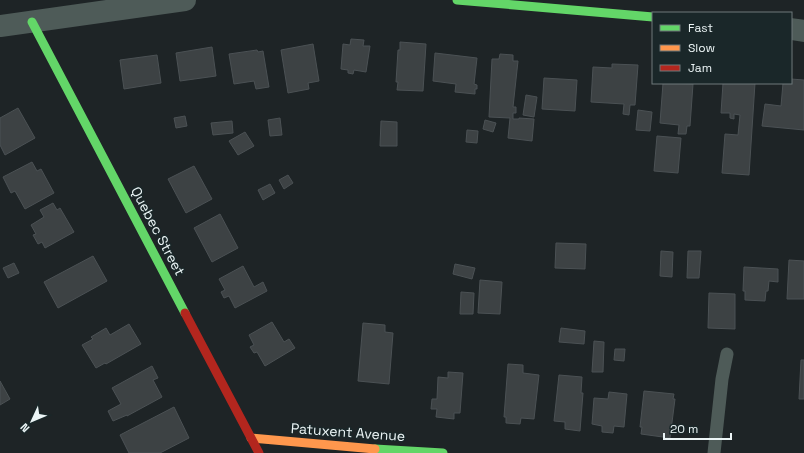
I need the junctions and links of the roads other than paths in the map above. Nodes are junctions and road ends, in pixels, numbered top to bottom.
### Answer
1 (185, 0) edge
2 (457, 0) edge
3 (652, 17) edge
4 (32, 22) junction
5 (0, 26) edge
6 (792, 29) edge
7 (804, 31) edge
8 (727, 354) dead end
9 (251, 438) junction
10 (259, 453) edge
11 (443, 453) edge
12 (714, 453) edge

1 - 4 street
2 - 3 street
4 - 5 street
4 - 9 street, Quebec Street
6 - 7 street
8 - 12 lane
9 - 10 street, Quebec Street
9 - 11 street, Patuxent Avenue

